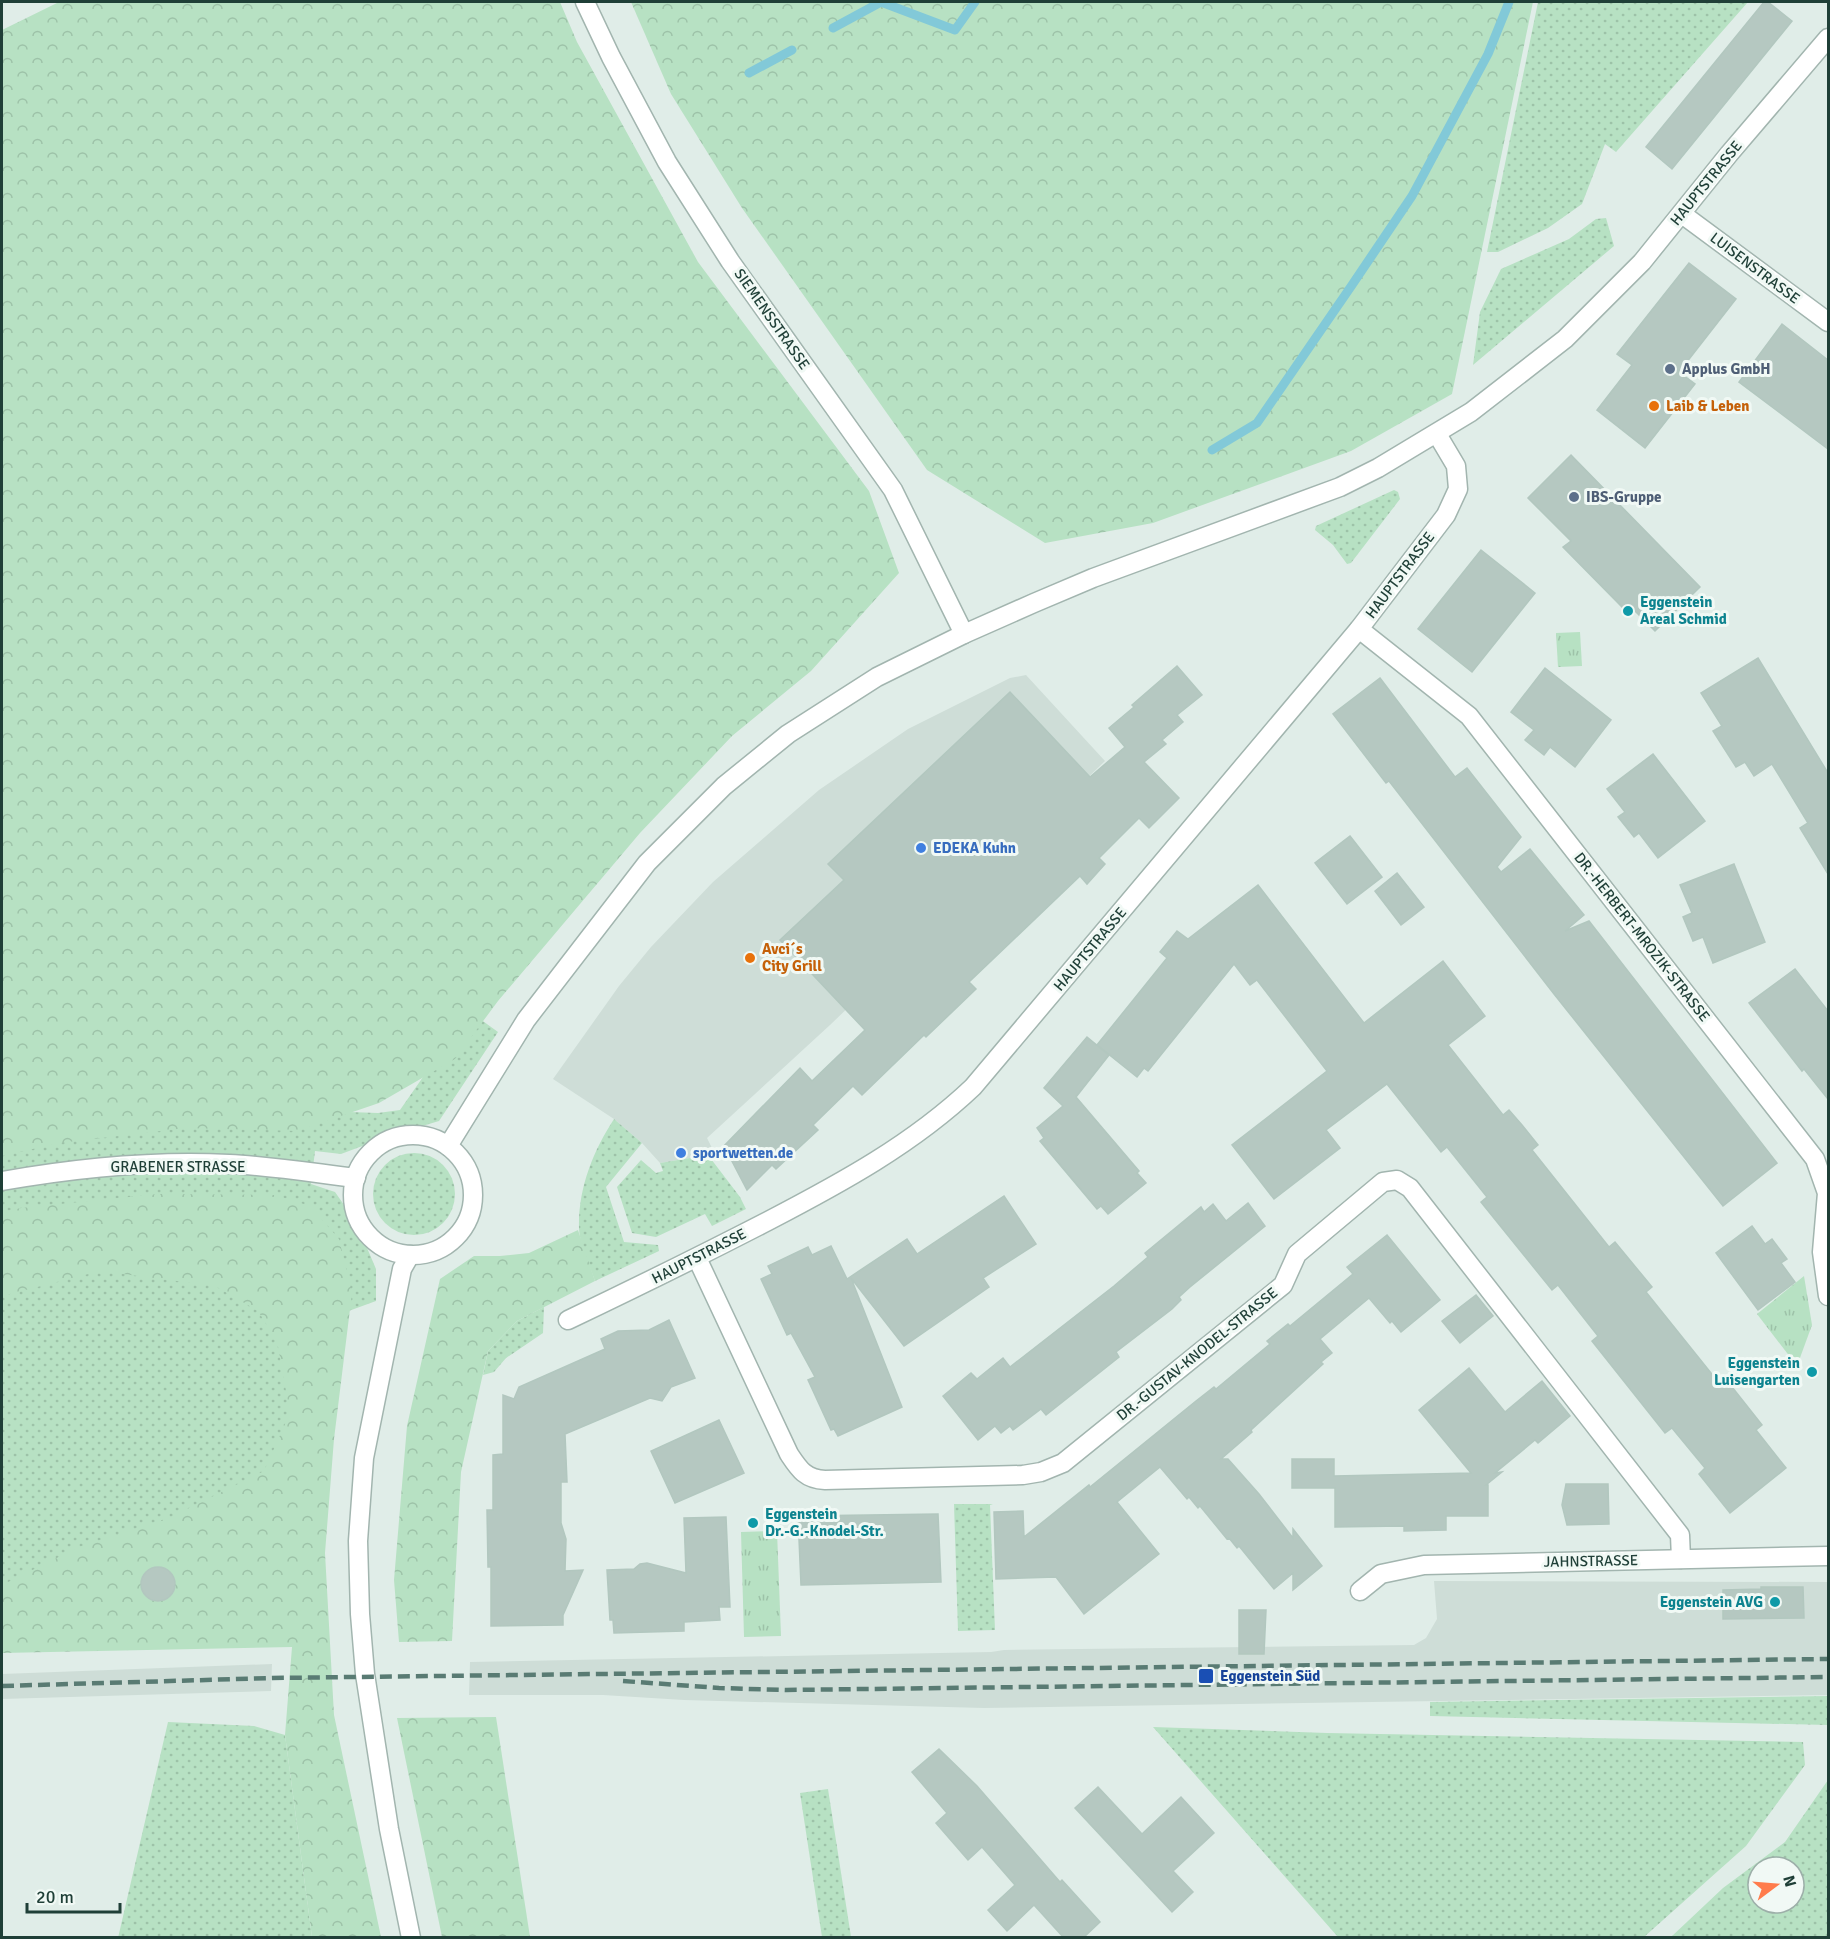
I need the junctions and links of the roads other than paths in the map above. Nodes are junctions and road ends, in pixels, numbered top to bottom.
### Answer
1 (585, 2) edge
2 (1828, 38) edge
3 (1682, 214) junction
4 (1828, 322) edge
5 (1437, 434) junction
6 (1359, 629) junction
7 (964, 634) junction
8 (448, 1146) junction
9 (356, 1178) junction
10 (2, 1181) edge
11 (410, 1255) junction
12 (697, 1258) junction
13 (1828, 1296) edge
14 (568, 1320) dead end
15 (1828, 1556) edge
16 (1681, 1559) junction
17 (1360, 1591) dead end
18 (411, 1938) edge

1 - 7 street, SIEMENSSTRASSE
2 - 3 street, HAUPTSTRASSE
3 - 4 street, LUISENSTRASSE
3 - 5 street, HAUPTSTRASSE
5 - 6 street, HAUPTSTRASSE
5 - 7 street, HAUPTSTRASSE
6 - 12 street, HAUPTSTRASSE
6 - 13 street, DR.-HERBERT-MROZIK-STRASSE
7 - 8 street, HAUPTSTRASSE
8 - 9 street
8 - 11 street
9 - 10 street, GRABENER STRASSE
9 - 11 street
11 - 18 street
12 - 14 street, HAUPTSTRASSE
12 - 16 street, DR.-GUSTAV-KNODEL-STRASSE
15 - 16 street, JAHNSTRASSE
16 - 17 street, JAHNSTRASSE

